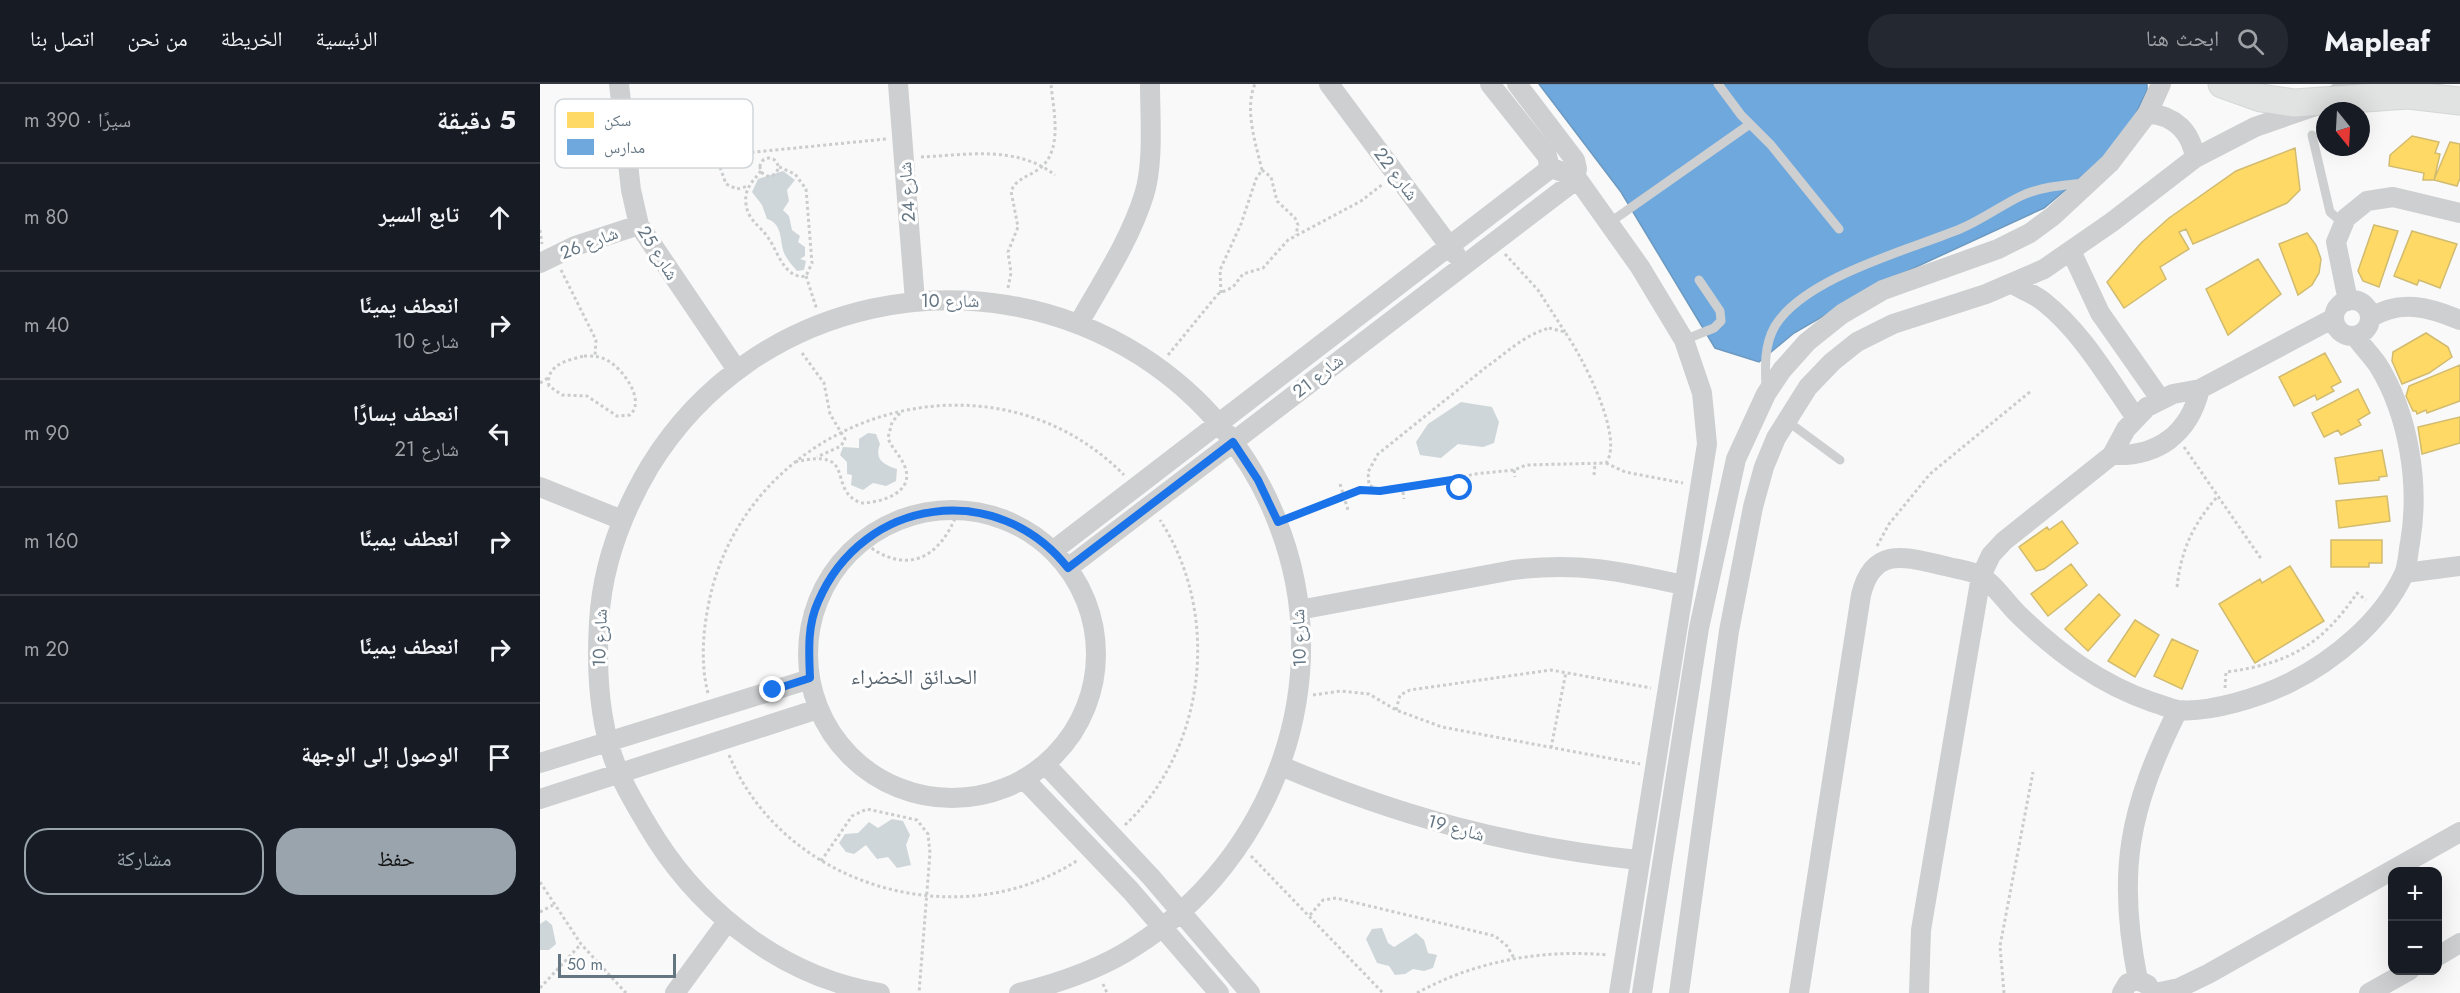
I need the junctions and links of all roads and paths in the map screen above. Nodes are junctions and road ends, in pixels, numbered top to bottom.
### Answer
1 (619, 84) edge
2 (898, 84) edge
3 (1051, 84) edge
4 (1150, 84) edge
5 (1255, 84) edge
6 (1329, 84) edge
7 (1490, 84) edge
8 (1516, 84) edge
9 (1718, 84) edge
10 (2162, 84) edge
11 (2222, 84) edge
12 (2348, 84) edge
13 (621, 99) edge
14 (2460, 101) edge
15 (2316, 102) edge
16 (2327, 102) joint
17 (2316, 106) edge
18 (2148, 113) junction
19 (1749, 124) junction
20 (2312, 135) dead end
21 (902, 137) junction
22 (764, 151) junction
23 (753, 152) edge
24 (904, 158) junction
25 (2195, 158) junction
26 (766, 159) junction
27 (777, 166) junction
28 (1043, 166) junction
29 (629, 168) edge
30 (720, 168) edge
31 (1262, 170) junction
32 (761, 171) junction
33 (1395, 172) junction
34 (1545, 172) junction
35 (1055, 176) dead end
36 (1573, 182) junction
37 (2092, 182) junction
38 (748, 186) junction
39 (2460, 213) edge
40 (2346, 218) junction
41 (1609, 223) junction
42 (639, 225) junction
43 (1839, 229) dead end
44 (1296, 235) junction
45 (1493, 243) junction
46 (1448, 245) junction
47 (2071, 251) junction
48 (547, 260) edge
49 (1463, 265) junction
50 (806, 276) junction
51 (1699, 280) dead end
52 (2012, 284) junction
53 (1221, 293) junction
54 (915, 301) junction
55 (2348, 301) junction
56 (999, 302) junction
57 (2334, 318) junction
58 (2370, 318) junction
59 (2460, 320) edge
60 (821, 323) junction
61 (1079, 323) junction
62 (2112, 330) junction
63 (1565, 332) junction
64 (2355, 336) junction
65 (789, 338) junction
66 (1684, 340) junction
67 (2086, 348) junction
68 (595, 356) junction
69 (1159, 367) junction
70 (737, 370) junction
71 (548, 378) junction
72 (540, 383) edge
73 (2200, 389) junction
74 (2031, 392) dead end
75 (1766, 394) junction
76 (2161, 400) junction
77 (904, 410) junction
78 (2136, 418) junction
79 (1786, 420) junction
80 (1218, 422) junction
81 (841, 431) junction
82 (2176, 436) junction
83 (1233, 442) junction
84 (2112, 455) junction
85 (817, 457) junction
86 (1840, 460) dead end
87 (793, 462) junction
88 (1606, 463) junction
89 (1595, 464) junction
90 (1514, 470) junction
91 (1594, 475) dead end
92 (1515, 477) dead end
93 (1458, 479) junction
94 (1340, 484) dead end
95 (1402, 486) junction
96 (1700, 486) junction
97 (540, 487) edge
98 (1136, 487) junction
99 (1460, 488) dead end
100 (1374, 490) junction
101 (1343, 495) junction
102 (2218, 496) junction
103 (1404, 499) dead end
104 (1150, 505) junction
105 (1347, 510) dead end
106 (958, 511) junction
107 (622, 520) junction
108 (1278, 522) junction
109 (862, 541) junction
110 (1054, 550) junction
111 (2262, 560) dead end
112 (1876, 566) junction
113 (2460, 566) edge
114 (1068, 568) junction
115 (2404, 573) junction
116 (1981, 576) junction
117 (1683, 585) junction
118 (2177, 587) dead end
119 (1299, 610) junction
120 (2379, 611) junction
121 (1566, 672) junction
122 (810, 678) junction
123 (1666, 691) junction
124 (1298, 698) junction
125 (2224, 706) junction
126 (712, 709) junction
127 (818, 709) junction
128 (1396, 710) junction
129 (2178, 710) junction
130 (723, 740) junction
131 (608, 741) junction
132 (1551, 748) junction
133 (540, 763) edge
134 (1045, 764) junction
135 (1281, 766) junction
136 (1653, 766) junction
137 (2033, 772) dead end
138 (619, 774) junction
139 (1024, 778) junction
140 (540, 799) edge
141 (2460, 832) edge
142 (1113, 837) junction
143 (1241, 845) junction
144 (1093, 850) junction
145 (1664, 852) junction
146 (1698, 856) junction
147 (1638, 860) junction
148 (820, 861) junction
149 (540, 882) edge
150 (927, 896) junction
151 (553, 905) junction
152 (540, 912) edge
153 (1182, 912) junction
154 (1310, 915) junction
155 (727, 922) junction
156 (1163, 928) junction
157 (2460, 943) edge
158 (581, 944) junction
159 (2442, 954) edge
160 (1624, 957) junction
161 (1514, 958) junction
162 (2401, 975) edge
163 (2138, 980) junction
164 (540, 988) edge
165 (872, 992) edge
166 (626, 993) edge
167 (675, 993) edge
168 (919, 993) edge
169 (1019, 993) edge
170 (1219, 993) edge
171 (1250, 993) edge
172 (1383, 993) edge
173 (1417, 993) edge
174 (1619, 993) edge
175 (1642, 993) edge
176 (1679, 993) edge
177 (1799, 993) edge
178 (1919, 993) edge
179 (2004, 993) edge
180 (2122, 993) edge
181 (2154, 993) edge
182 (2370, 993) edge

1 - 13 street, شارع 25
2 - 21 street, شارع 24
3 - 28 path
4 - 61 street
5 - 31 path
6 - 33 street, شارع 22
7 - 34 street
8 - 36 street
9 - 19 lane
10 - 18 street
11 - 15 street
12 - 16 street
14 - 16 street
17 - 25 street
18 - 25 street
18 - 37 street
19 - 41 lane
19 - 43 lane
20 - 40 lane
21 - 22 path
21 - 24 street, شارع 24
22 - 23 path
22 - 26 path
24 - 28 path
24 - 54 street, شارع 24
25 - 47 street
26 - 27 path
26 - 32 path
27 - 32 path
27 - 50 path
28 - 35 path
28 - 56 path
29 - 42 street, شارع 25
30 - 38 path
31 - 44 path
31 - 53 path
32 - 38 path
33 - 44 path
33 - 46 street, شارع 22
34 - 36 street
34 - 46 street, شارع 21
36 - 41 street
36 - 45 street, شارع 21
37 - 75 street
37 - 75 lane
38 - 50 path
39 - 40 street
40 - 55 street
41 - 66 street
42 - 48 street, شارع 26
42 - 70 street, شارع 25
44 - 53 path
45 - 49 street, شارع 21
45 - 63 path
46 - 49 street, شارع 22
46 - 80 street, شارع 21
47 - 52 street
47 - 62 street
48 - 68 path
49 - 83 street, شارع 21
50 - 60 path
51 - 66 lane
52 - 67 street
52 - 79 street
53 - 69 path
54 - 56 street, شارع 10
54 - 60 street, شارع 10
55 - 57 street
55 - 58 street
56 - 61 street, شارع 10
57 - 64 street
57 - 73 street
58 - 59 street
58 - 64 street
60 - 65 street, شارع 10
61 - 69 street, شارع 10
62 - 67 street
62 - 76 street
63 - 88 path
63 - 100 path
64 - 115 street
65 - 70 street, شارع 10
65 - 81 path
66 - 96 street
67 - 78 street
68 - 71 path
68 - 71 path
69 - 80 street, شارع 10
70 - 107 street, شارع 10
71 - 72 path
73 - 76 street
73 - 82 street
74 - 112 path
75 - 145 street
76 - 78 street
77 - 81 path
77 - 85 path
77 - 98 path
78 - 84 street
79 - 86 lane
79 - 146 street
80 - 83 street, شارع 10
80 - 98 street, شارع 21
81 - 85 path
81 - 87 path
82 - 84 street
82 - 102 path
83 - 104 street, شارع 21
83 - 108 street, شارع 10
84 - 116 street
85 - 87 path
87 - 126 path
88 - 89 path
88 - 96 path
89 - 90 path
89 - 91 path
90 - 92 path
90 - 93 path
93 - 95 path
93 - 99 path
94 - 101 path
95 - 100 path
95 - 103 path
96 - 117 street
97 - 107 street
98 - 110 street, شارع 21
100 - 101 path
101 - 105 path
101 - 108 path
102 - 111 path
102 - 118 path
104 - 114 street, شارع 21
104 - 142 path
106 - 109 street
106 - 109 path
106 - 110 street
107 - 131 street, شارع 10
108 - 119 street, شارع 10
109 - 122 street
110 - 114 street
112 - 116 street
112 - 177 street
113 - 115 street
114 - 134 street
115 - 120 street
116 - 129 street
116 - 178 street
117 - 119 street
117 - 123 street
119 - 124 street, شارع 10
120 - 125 street
120 - 125 path
121 - 123 path
121 - 128 path
121 - 132 path
122 - 126 street
122 - 127 street
123 - 136 street
124 - 128 path
124 - 135 street, شارع 10
125 - 129 street
126 - 131 street
127 - 130 street
127 - 139 street
128 - 132 path
129 - 163 street
130 - 138 street
130 - 148 path
131 - 133 street
131 - 138 street, شارع 10
132 - 136 path
134 - 139 street
134 - 142 street
135 - 143 street, شارع 10
135 - 147 street, شارع 19
136 - 147 street
137 - 179 path
138 - 140 street
138 - 155 street, شارع 10
139 - 144 street
141 - 181 street
142 - 153 street
143 - 153 street, شارع 10
143 - 154 path
144 - 150 path
144 - 156 street
145 - 146 street
145 - 175 street
146 - 176 street
147 - 160 street
148 - 150 path
148 - 150 path
149 - 151 path
150 - 168 path
151 - 152 path
151 - 158 path
153 - 156 street, شارع 10
153 - 171 street
154 - 161 path
154 - 172 path
155 - 165 street, شارع 10
155 - 167 street
156 - 169 street, شارع 10
156 - 170 street
157 - 159 street
158 - 164 path
158 - 166 path
160 - 161 path
160 - 174 street
161 - 173 path
162 - 182 street
163 - 180 street
163 - 181 street

